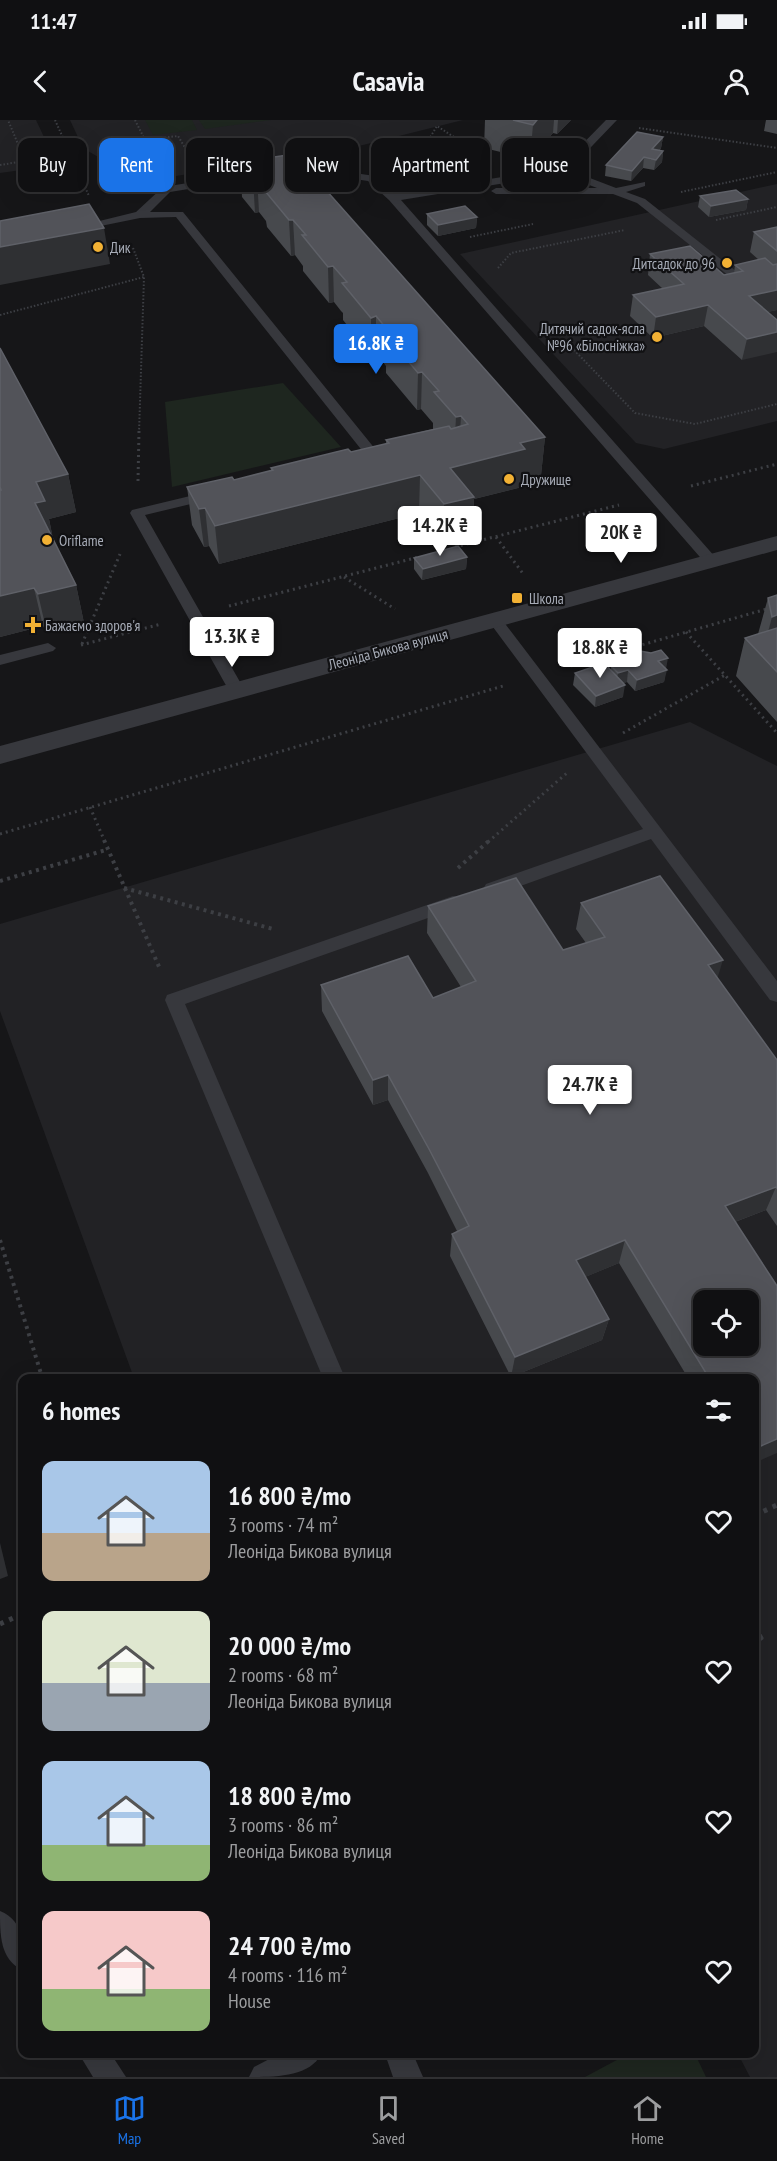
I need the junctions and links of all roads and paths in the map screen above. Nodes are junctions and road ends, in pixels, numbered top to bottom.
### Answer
1 (8, 120) edge
2 (55, 120) edge
3 (135, 120) edge
4 (432, 120) edge
5 (610, 122) edge
6 (437, 126) dead end
7 (63, 138) edge
8 (589, 143) edge
9 (18, 144) edge
10 (777, 148) edge
11 (186, 150) edge
12 (18, 162) edge
13 (0, 165) edge
14 (273, 172) edge
15 (777, 172) edge
16 (589, 181) edge
17 (641, 184) dead end
18 (186, 186) edge
19 (87, 191) edge
20 (490, 191) edge
21 (428, 192) edge
22 (617, 192) junction
23 (393, 198) junction
24 (641, 201) junction
25 (777, 207) edge
26 (140, 215) junction
27 (123, 220) junction
28 (101, 224) junction
29 (671, 225) junction
30 (68, 230) edge
31 (495, 270) dead end
32 (733, 274) edge
33 (144, 277) junction
34 (0, 315) edge
35 (569, 346) dead end
36 (777, 404) edge
37 (339, 463) edge
38 (777, 464) edge
39 (227, 491) edge
40 (654, 496) junction
41 (138, 513) junction
42 (496, 537) junction
43 (777, 543) edge
44 (452, 548) edge
45 (419, 557) edge
46 (711, 561) junction
47 (343, 577) junction
48 (515, 577) dead end
49 (777, 606) edge
50 (405, 607) dead end
51 (195, 615) junction
52 (495, 620) junction
53 (686, 632) junction
54 (82, 645) junction
55 (72, 647) dead end
56 (48, 648) dead end
57 (0, 660) edge
58 (725, 675) junction
59 (538, 676) junction
60 (236, 690) junction
61 (777, 733) edge
62 (594, 750) junction
63 (0, 755) edge
64 (90, 807) junction
65 (654, 832) junction
66 (0, 834) edge
67 (106, 849) junction
68 (455, 870) dead end
69 (0, 880) edge
70 (124, 888) junction
71 (332, 945) junction
72 (777, 995) edge
73 (174, 1000) junction
74 (0, 1240) edge
75 (41, 1374) edge
76 (332, 1374) edge
77 (777, 1505) edge
78 (759, 1513) edge
79 (18, 1616) edge
80 (0, 1624) edge
81 (0, 1925) edge
82 (18, 1950) edge
83 (96, 2058) edge
84 (300, 2058) edge
85 (401, 2058) edge
86 (111, 2077) edge
87 (264, 2077) edge
88 (408, 2077) edge

1 - 9 path
2 - 7 path
3 - 11 path
4 - 6 path
5 - 8 lane
5 - 10 path
12 - 13 path
14 - 23 lane
15 - 24 path
16 - 22 lane
17 - 22 lane
18 - 26 lane
19 - 28 path
20 - 22 lane
21 - 23 lane
22 - 24 lane
23 - 40 lane
24 - 29 lane
25 - 29 path
26 - 27 lane
26 - 37 lane
27 - 28 lane
27 - 33 path
28 - 30 lane
29 - 31 path
29 - 32 lane
33 - 34 path
33 - 41 path
35 - 36 path
38 - 40 path
39 - 41 lane
40 - 42 path
40 - 46 lane
41 - 51 lane
41 - 54 path
42 - 44 path
42 - 48 path
43 - 46 street, Леоніда Бикова вулиця
45 - 47 path
46 - 52 street, Леоніда Бикова вулиця
47 - 50 path
47 - 51 path
49 - 53 path
51 - 54 path
51 - 60 lane
52 - 59 lane
52 - 60 street, Леоніда Бикова вулиця
53 - 58 path
53 - 59 path
54 - 55 path
56 - 57 lane
58 - 61 path
58 - 62 path
59 - 62 lane
59 - 64 path
60 - 63 street, Леоніда Бикова вулиця
62 - 65 lane
62 - 68 path
64 - 66 path
64 - 67 path
65 - 71 lane
65 - 72 lane
67 - 69 path
67 - 70 path
70 - 71 path
70 - 73 path
71 - 73 lane
73 - 76 lane
74 - 75 path
77 - 78 path
79 - 80 path
81 - 82 lane
83 - 86 lane
84 - 87 lane
85 - 88 lane

